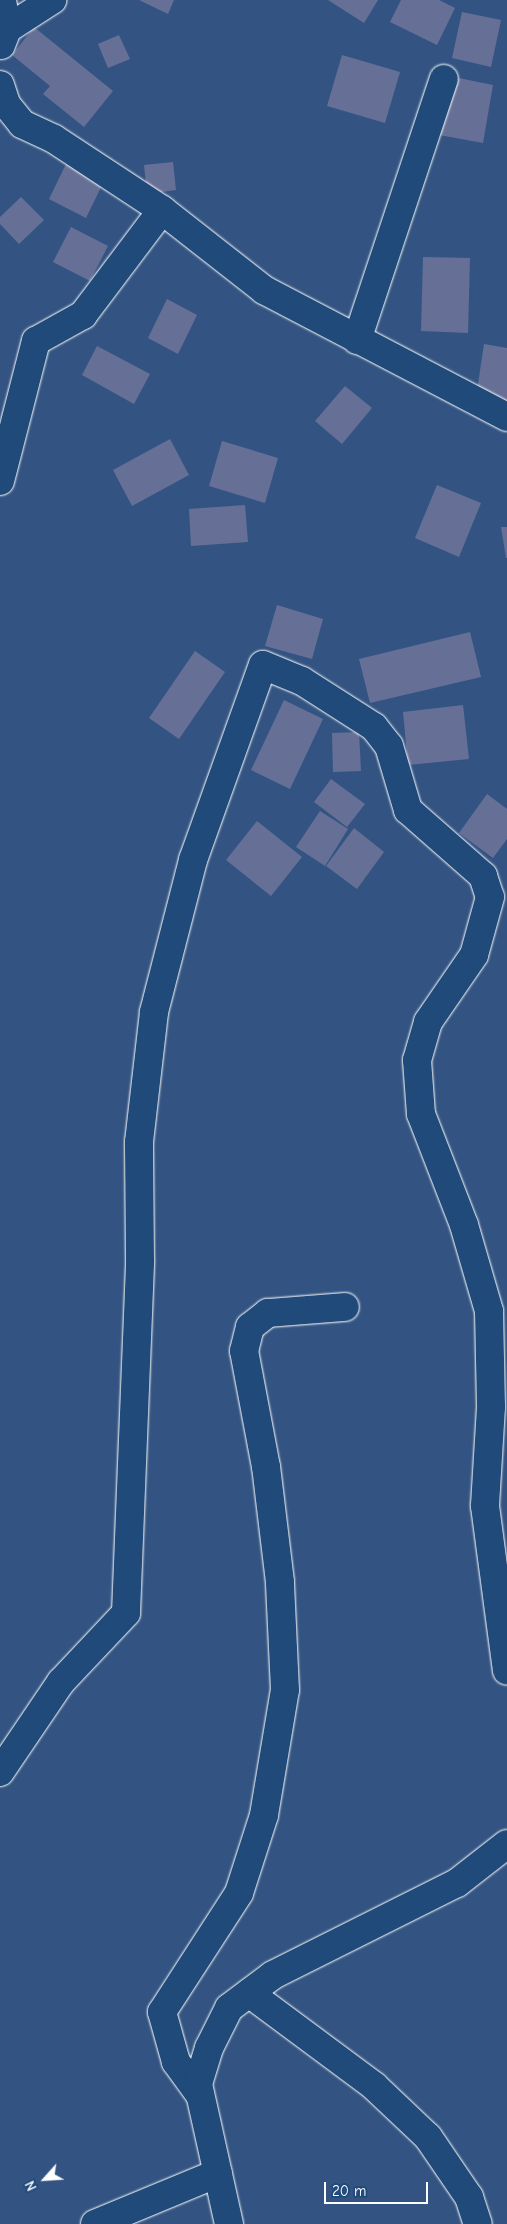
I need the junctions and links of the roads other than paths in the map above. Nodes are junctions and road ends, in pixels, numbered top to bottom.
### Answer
1 (2, 0) edge
2 (52, 0) edge
3 (3, 37) edge
4 (444, 79) dead end
5 (0, 85) edge
6 (162, 210) junction
7 (357, 340) junction
8 (507, 417) edge
9 (0, 481) edge
10 (345, 1307) dead end
11 (507, 1671) edge
12 (0, 1772) edge
13 (507, 1844) edge
14 (249, 1993) junction
15 (200, 2095) junction
16 (218, 2173) junction
17 (95, 2224) edge
18 (229, 2224) edge
19 (478, 2224) edge

1 - 3 street
2 - 3 street
4 - 7 street
5 - 6 street
6 - 7 street
6 - 9 street
7 - 8 street
10 - 15 street
11 - 12 street
13 - 14 street
14 - 15 street
14 - 19 street
15 - 16 street
16 - 17 street
16 - 18 street

